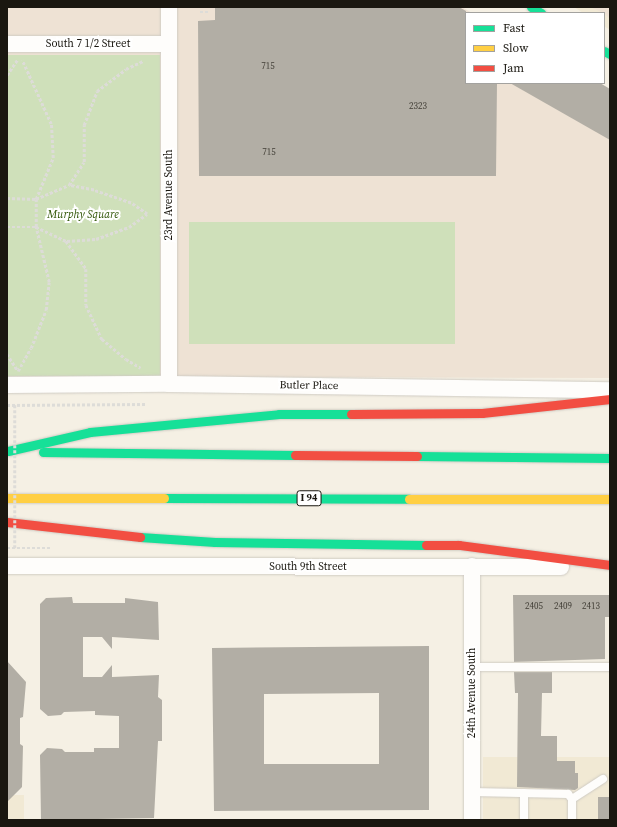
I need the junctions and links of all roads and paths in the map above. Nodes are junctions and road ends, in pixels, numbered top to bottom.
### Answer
1 (169, 7) edge
2 (200, 12) dead end
3 (210, 12) dead end
4 (7, 44) edge
5 (169, 44) junction
6 (149, 58) dead end
7 (7, 75) edge
8 (69, 185) junction
9 (7, 198) edge
10 (36, 199) junction
11 (7, 227) edge
12 (36, 227) junction
13 (66, 241) junction
14 (7, 354) edge
15 (147, 371) dead end
16 (169, 384) junction
17 (7, 385) edge
18 (610, 390) edge
19 (610, 399) edge
20 (147, 404) dead end
21 (7, 405) edge
22 (15, 405) junction
23 (7, 452) edge
24 (610, 458) edge
25 (7, 498) edge
26 (610, 499) edge
27 (7, 522) edge
28 (15, 548) dead end
29 (7, 566) edge
30 (472, 566) junction
31 (610, 566) edge
32 (472, 667) junction
33 (610, 667) edge
34 (603, 779) dead end
35 (472, 792) junction
36 (524, 793) junction
37 (572, 799) junction
38 (472, 820) edge
39 (524, 820) edge
40 (572, 820) edge

1 - 5 street, 23rd Avenue South
2 - 3 path
4 - 5 street, South 7 1/2 Street
5 - 16 street, 23rd Avenue South
6 - 8 path
7 - 10 path
8 - 10 path
8 - 13 path
9 - 10 path
10 - 12 path
11 - 12 path
12 - 13 path
12 - 14 path
13 - 15 path
16 - 17 street, Butler Place
16 - 18 street, Butler Place
19 - 23 main road
20 - 22 path
21 - 22 path
22 - 28 path, bridge
23 - 24 main road
25 - 26 main road, I 94
27 - 31 main road
29 - 30 street, South 9th Street
30 - 31 street, South 9th Street
30 - 32 street, 24th Avenue South
32 - 33 lane
32 - 35 street, 24th Avenue South
34 - 37 lane
35 - 36 lane
35 - 38 street, 24th Avenue South
36 - 37 lane
36 - 39 lane
37 - 40 lane

